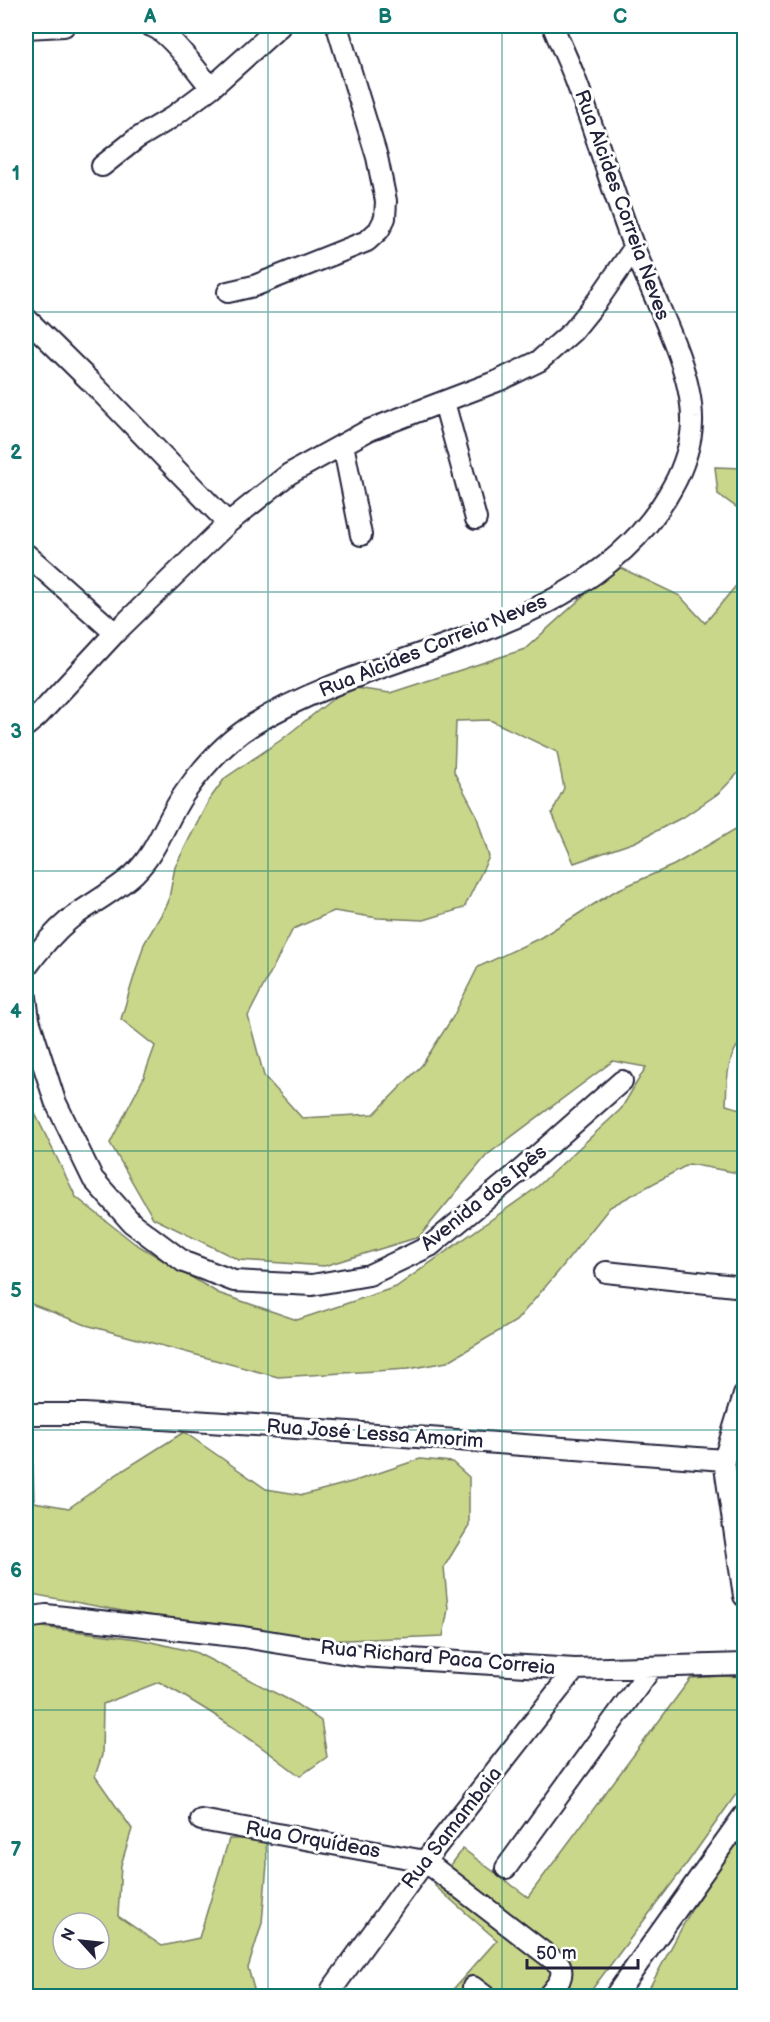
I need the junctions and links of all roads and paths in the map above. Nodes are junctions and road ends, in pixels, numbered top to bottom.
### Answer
1 (64, 26) edge
2 (151, 26) edge
3 (280, 26) edge
4 (337, 26) edge
5 (553, 26) edge
6 (26, 28) edge
7 (211, 88) junction
8 (102, 166) dead end
9 (634, 248) junction
10 (228, 292) dead end
11 (26, 318) edge
12 (444, 402) junction
13 (343, 444) junction
14 (476, 519) dead end
15 (228, 523) junction
16 (361, 535) dead end
17 (26, 554) edge
18 (115, 633) junction
19 (26, 726) edge
20 (26, 968) edge
21 (26, 997) edge
22 (622, 1081) dead end
23 (606, 1272) dead end
24 (744, 1287) edge
25 (744, 1395) edge
26 (26, 1414) edge
27 (724, 1460) junction
28 (744, 1596) edge
29 (26, 1618) edge
30 (744, 1664) edge
31 (652, 1667) junction
32 (575, 1669) junction
33 (744, 1815) edge
34 (201, 1820) dead end
35 (425, 1861) junction
36 (506, 1868) dead end
37 (332, 1989) dead end
38 (548, 1996) edge
39 (615, 1996) edge

1 - 6 street
2 - 7 street
3 - 7 street
4 - 10 street
5 - 9 street, Rua Alcides Correia Neves
7 - 8 street
9 - 12 street
9 - 20 street, Rua Alcides Correia Neves
11 - 15 street
12 - 13 street
12 - 14 street
13 - 15 street
13 - 16 street
15 - 18 street
17 - 18 street
18 - 19 street
21 - 22 street, Avenida dos Ipês
23 - 24 street
25 - 27 street
26 - 27 street, Rua José Lessa Amorim
27 - 28 street
29 - 32 street, Rua Richard Paca Correia
30 - 31 street, Rua Richard Paca Correia
31 - 32 street, Rua Richard Paca Correia
31 - 36 street
32 - 35 street, Rua Samambaia
33 - 39 street
34 - 35 street, Rua Orquídeas
35 - 37 street, Rua Samambaia
35 - 38 street

